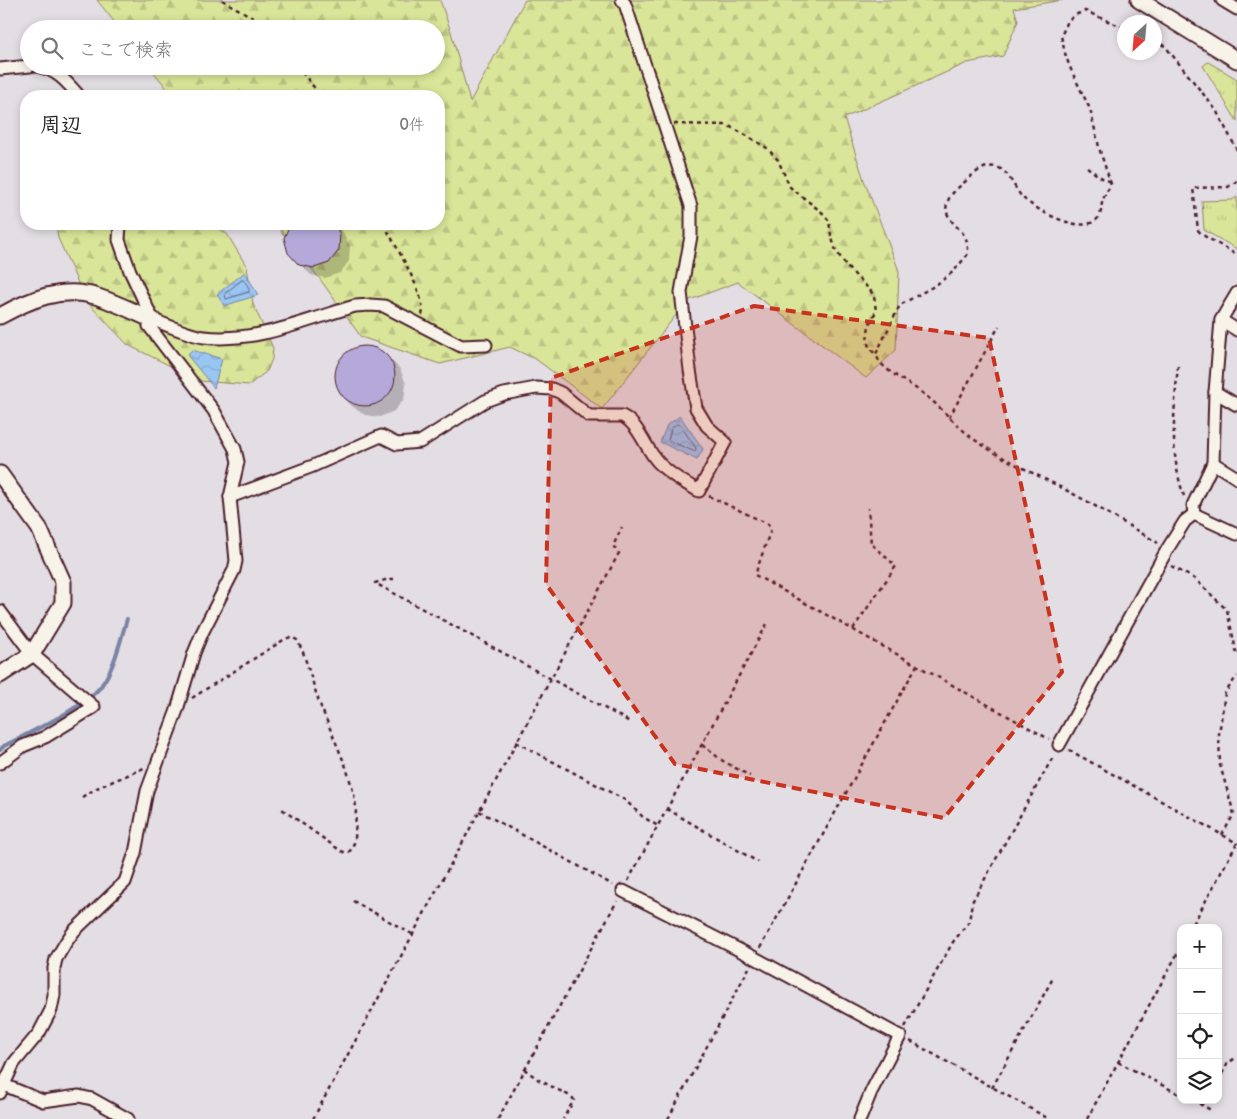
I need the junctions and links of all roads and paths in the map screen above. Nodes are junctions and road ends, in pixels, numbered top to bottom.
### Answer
1 (222, 0) edge
2 (622, 0) edge
3 (1139, 0) edge
4 (1222, 0) edge
5 (1237, 9) edge
6 (256, 20) edge
7 (1117, 25) edge
8 (1162, 45) edge
9 (1237, 60) edge
10 (20, 67) edge
11 (0, 70) edge
12 (60, 75) edge
13 (304, 75) edge
14 (74, 90) edge
15 (317, 90) edge
16 (663, 123) junction
17 (1237, 150) edge
18 (1087, 167) dead end
19 (1110, 181) junction
20 (1237, 181) edge
21 (120, 230) edge
22 (387, 230) edge
23 (1237, 255) edge
24 (1237, 293) edge
25 (0, 316) edge
26 (153, 320) junction
27 (1220, 320) junction
28 (418, 324) junction
29 (999, 326) dead end
30 (1237, 330) edge
31 (486, 345) dead end
32 (876, 354) junction
33 (1178, 366) dead end
34 (1215, 392) junction
35 (1237, 405) edge
36 (949, 418) junction
37 (1213, 463) junction
38 (0, 474) edge
39 (1237, 478) edge
40 (699, 491) junction
41 (230, 497) junction
42 (868, 508) dead end
43 (1194, 510) junction
44 (622, 527) dead end
45 (1237, 534) edge
46 (1168, 548) junction
47 (1161, 561) junction
48 (394, 579) dead end
49 (0, 611) edge
50 (768, 622) dead end
51 (853, 629) junction
52 (32, 654) junction
53 (1237, 655) edge
54 (917, 665) junction
55 (0, 675) edge
56 (1237, 676) edge
57 (552, 678) junction
58 (179, 702) junction
59 (630, 722) dead end
60 (516, 742) junction
61 (702, 745) junction
62 (1059, 745) junction
63 (0, 763) edge
64 (156, 766) junction
65 (750, 776) dead end
66 (82, 797) dead end
67 (279, 807) dead end
68 (667, 809) junction
69 (479, 811) junction
70 (658, 826) junction
71 (1222, 835) junction
72 (758, 862) dead end
73 (623, 891) junction
74 (354, 900) dead end
75 (1193, 924) edge
76 (412, 934) junction
77 (1177, 953) edge
78 (755, 958) junction
79 (1052, 978) dead end
80 (900, 1036) junction
81 (1237, 1057) edge
82 (1118, 1062) junction
83 (524, 1069) junction
84 (1222, 1074) edge
85 (992, 1088) junction
86 (2, 1089) edge
87 (1177, 1093) edge
88 (1201, 1105) edge
89 (1211, 1110) dead end
90 (128, 1119) edge
91 (313, 1119) edge
92 (498, 1119) edge
93 (563, 1119) edge
94 (668, 1119) edge
95 (860, 1119) edge
96 (1049, 1119) edge
97 (1087, 1119) edge

1 - 6 path
2 - 16 street
3 - 9 street
4 - 5 street
7 - 19 path
8 - 17 path
10 - 11 street
12 - 14 street
13 - 15 path
16 - 32 path
16 - 40 street
18 - 19 path
19 - 32 path
20 - 23 path
21 - 26 street
22 - 28 path
24 - 27 street
25 - 26 street
26 - 28 street
26 - 41 street
27 - 30 street
27 - 34 street
28 - 31 street
29 - 36 path
32 - 36 path
33 - 43 path
34 - 35 street
34 - 37 street
36 - 46 path
37 - 39 street
37 - 43 street
38 - 52 street
40 - 41 street
40 - 51 path
41 - 58 street
42 - 51 path
43 - 45 street
43 - 46 street
44 - 57 path
46 - 47 street
47 - 53 path
47 - 62 street
48 - 57 path
49 - 52 street
50 - 61 path
51 - 54 path
52 - 55 street
52 - 63 street
54 - 62 path
54 - 78 path
56 - 71 path
57 - 59 path
57 - 60 path
58 - 64 street
58 - 67 path
60 - 69 path
60 - 70 path
61 - 65 path
61 - 68 path
62 - 71 path
62 - 80 path
64 - 66 path
64 - 86 street
68 - 70 path
68 - 72 path
69 - 73 path
69 - 76 path
70 - 73 path
71 - 75 path
73 - 78 street
73 - 83 path
74 - 76 path
76 - 91 path
77 - 82 path
78 - 80 street
78 - 94 path
79 - 85 path
80 - 85 path
80 - 95 street
81 - 84 path
82 - 87 path
82 - 97 path
83 - 92 path
83 - 93 path
85 - 96 path
86 - 90 street
88 - 89 path

